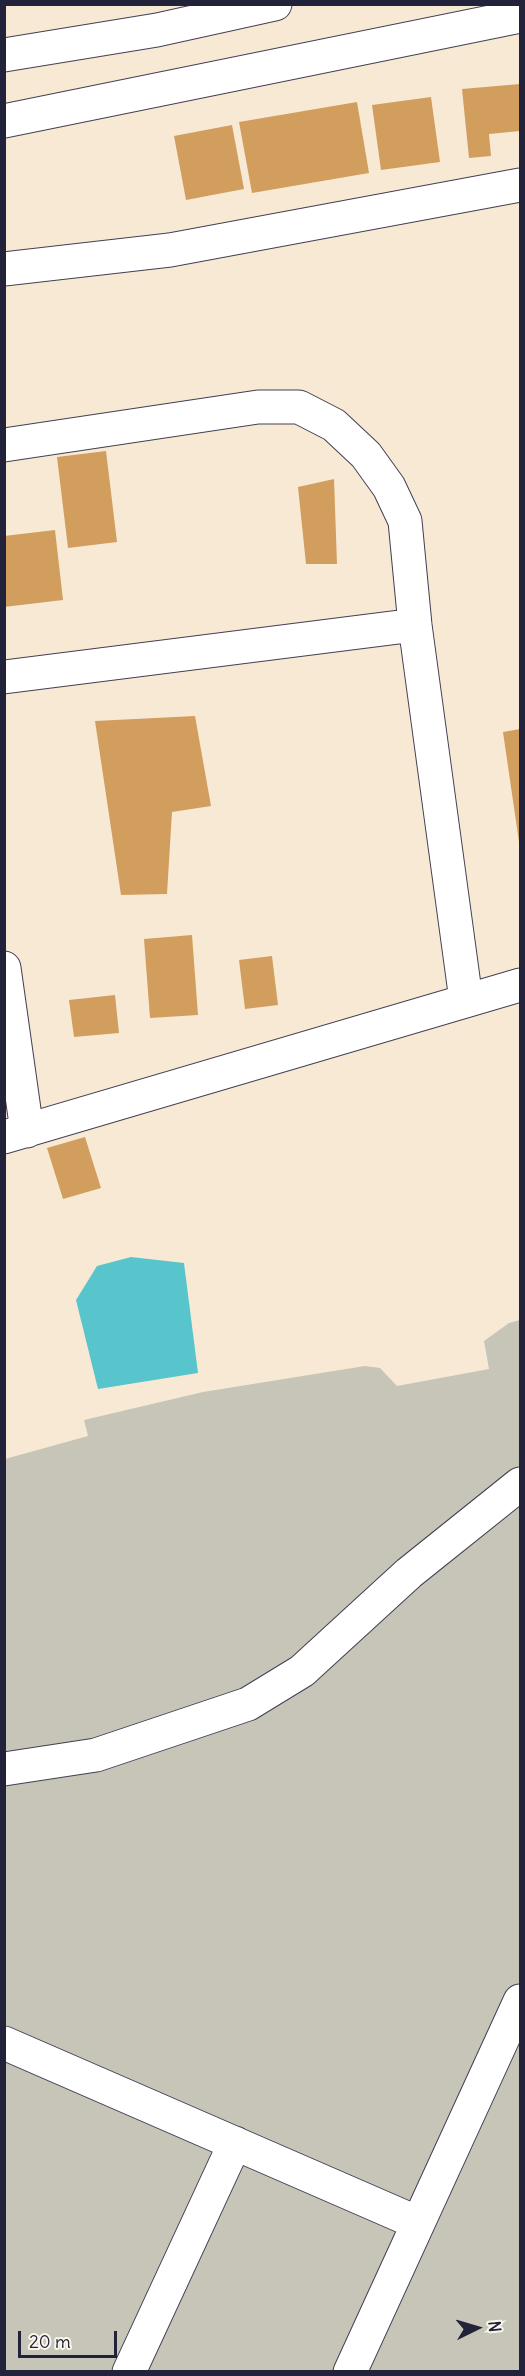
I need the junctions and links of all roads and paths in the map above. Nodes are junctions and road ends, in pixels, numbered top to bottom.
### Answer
1 (275, 4) edge
2 (520, 16) edge
3 (4, 55) edge
4 (4, 121) edge
5 (519, 187) edge
6 (4, 269) edge
7 (4, 445) edge
8 (415, 625) junction
9 (4, 677) edge
10 (4, 968) edge
11 (520, 985) edge
12 (466, 1000) junction
13 (16, 1134) edge
14 (520, 1484) edge
15 (4, 1769) edge
16 (520, 2001) edge
17 (4, 2043) edge
18 (235, 2143) junction
19 (418, 2223) junction
20 (129, 2372) edge
21 (350, 2372) edge

1 - 3 street
2 - 4 street
5 - 6 street
7 - 8 street
8 - 9 street
8 - 12 street
10 - 13 street
11 - 12 street
12 - 13 street
14 - 15 street
16 - 19 street
17 - 18 street
18 - 19 street
18 - 20 street
19 - 21 street

